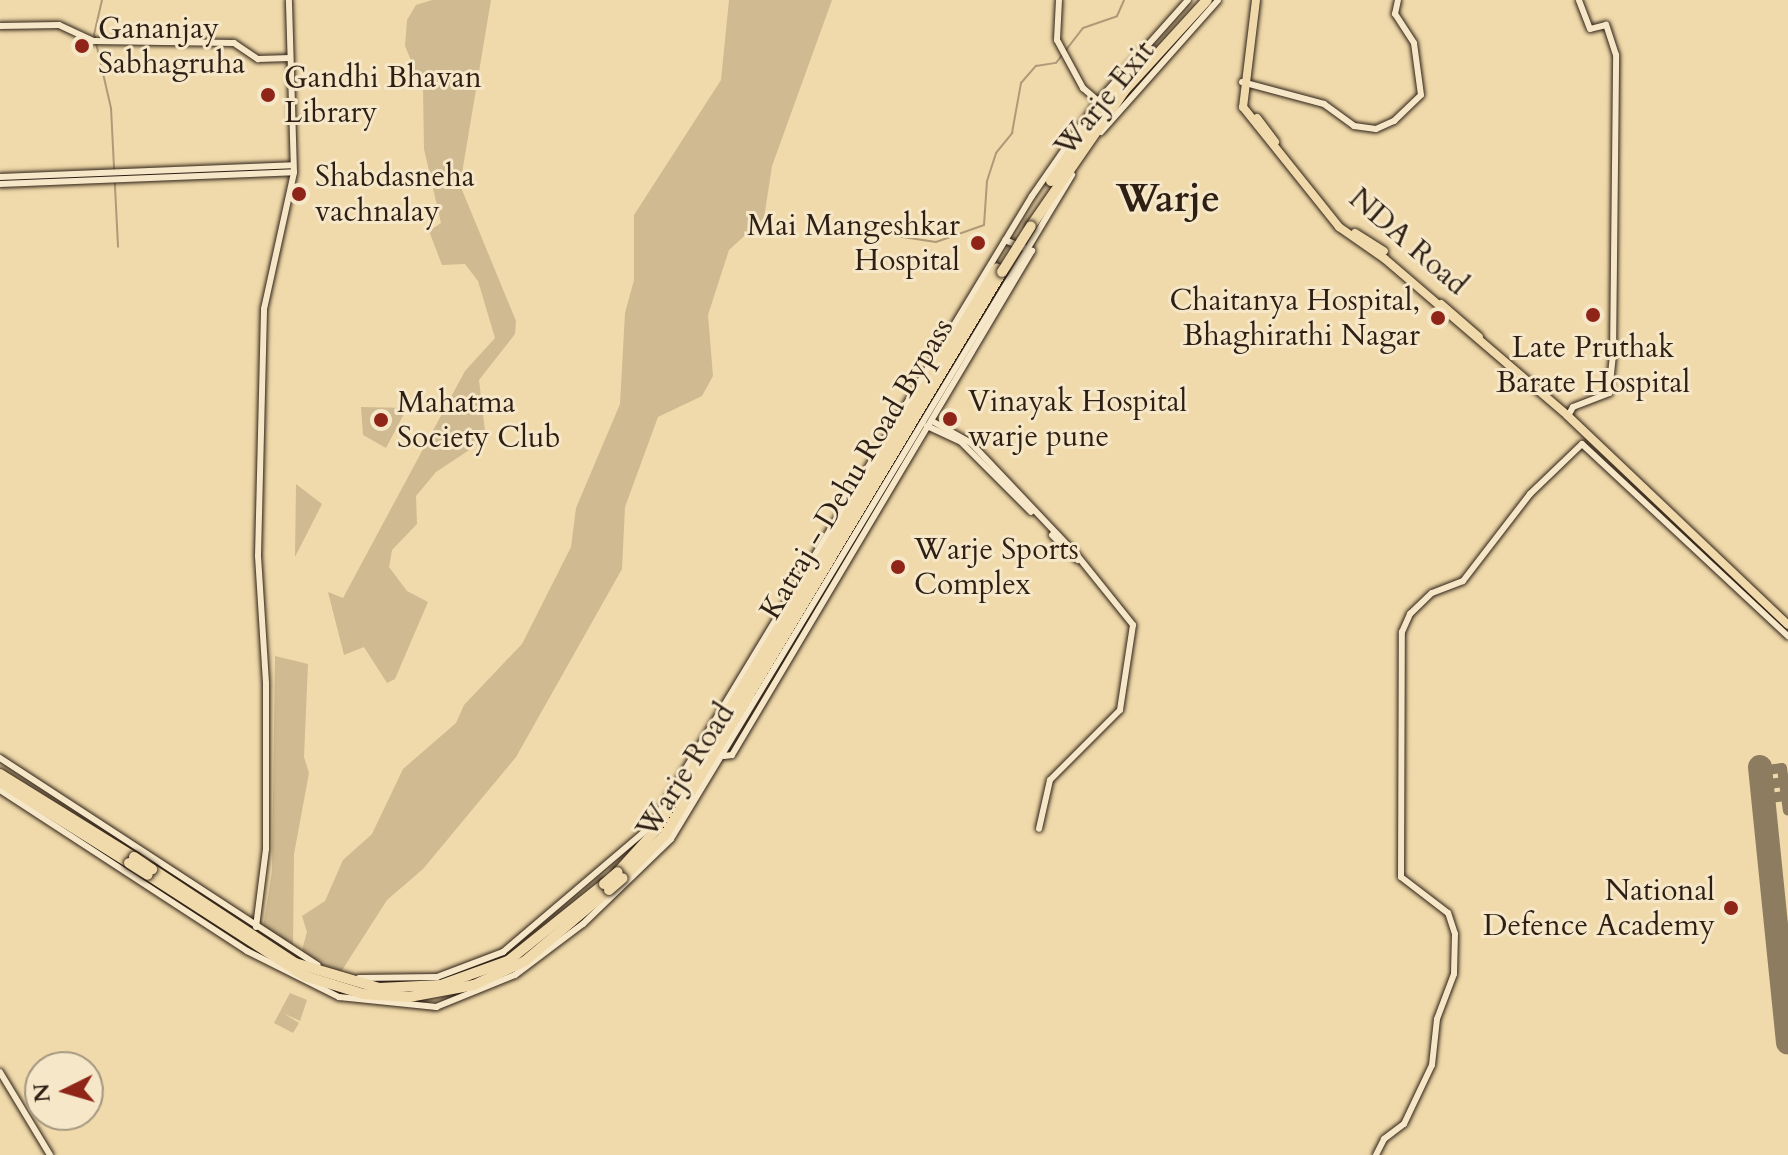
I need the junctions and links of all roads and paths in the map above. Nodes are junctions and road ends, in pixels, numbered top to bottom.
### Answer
1 (289, 0) edge
2 (1059, 0) edge
3 (1207, 0) edge
4 (1218, 0) edge
5 (1259, 0) edge
6 (1398, 0) edge
7 (1579, 0) edge
8 (1194, 4) edge
9 (0, 26) edge
10 (290, 58) junction
11 (1143, 76) junction
12 (1245, 82) junction
13 (1098, 101) junction
14 (291, 167) junction
15 (0, 177) edge
16 (105, 180) junction
17 (0, 184) edge
18 (1027, 226) junction
19 (1006, 238) junction
20 (1028, 249) junction
21 (996, 255) junction
22 (1014, 267) junction
23 (1568, 416) junction
24 (927, 423) junction
25 (1788, 625) edge
26 (1788, 636) edge
27 (0, 758) edge
28 (0, 774) edge
29 (0, 782) edge
30 (0, 790) edge
31 (1039, 829) dead end
32 (135, 862) junction
33 (148, 871) junction
34 (614, 881) junction
35 (256, 927) junction
36 (374, 984) junction
37 (0, 1072) edge
38 (50, 1155) edge
39 (1376, 1155) edge

1 - 10 street
2 - 13 street
3 - 8 highway, Katraj - Dehu Road Bypass
4 - 11 street, Warje Exit
5 - 12 main road, NDA Road
5 - 12 main road, NDA Road
6 - 12 street
7 - 23 street
8 - 11 highway, Katraj - Dehu Road Bypass
8 - 13 street, Warje Exit
8 - 18 highway, Katraj - Dehu Road Bypass
9 - 10 street
10 - 14 street
11 - 18 highway, Katraj - Dehu Road Bypass
12 - 23 main road, NDA Road
13 - 18 street, Warje Exit
14 - 16 street
14 - 35 street
15 - 16 street
16 - 17 street
18 - 19 street, Warje Road
18 - 20 street
18 - 34 highway, Katraj - Dehu Road Bypass, bridge
19 - 20 street
19 - 21 street, Warje Road
20 - 22 street
20 - 24 street
21 - 22 street
21 - 34 street, Warje Road
22 - 24 street
23 - 25 main road, NDA Road
24 - 31 street
24 - 34 street, Warje Road
26 - 39 street
27 - 32 street
28 - 32 highway
29 - 32 highway
30 - 32 street
32 - 33 highway, bridge
32 - 33 street
33 - 34 highway
33 - 35 street
33 - 36 highway
34 - 36 highway
35 - 36 street
37 - 38 street

